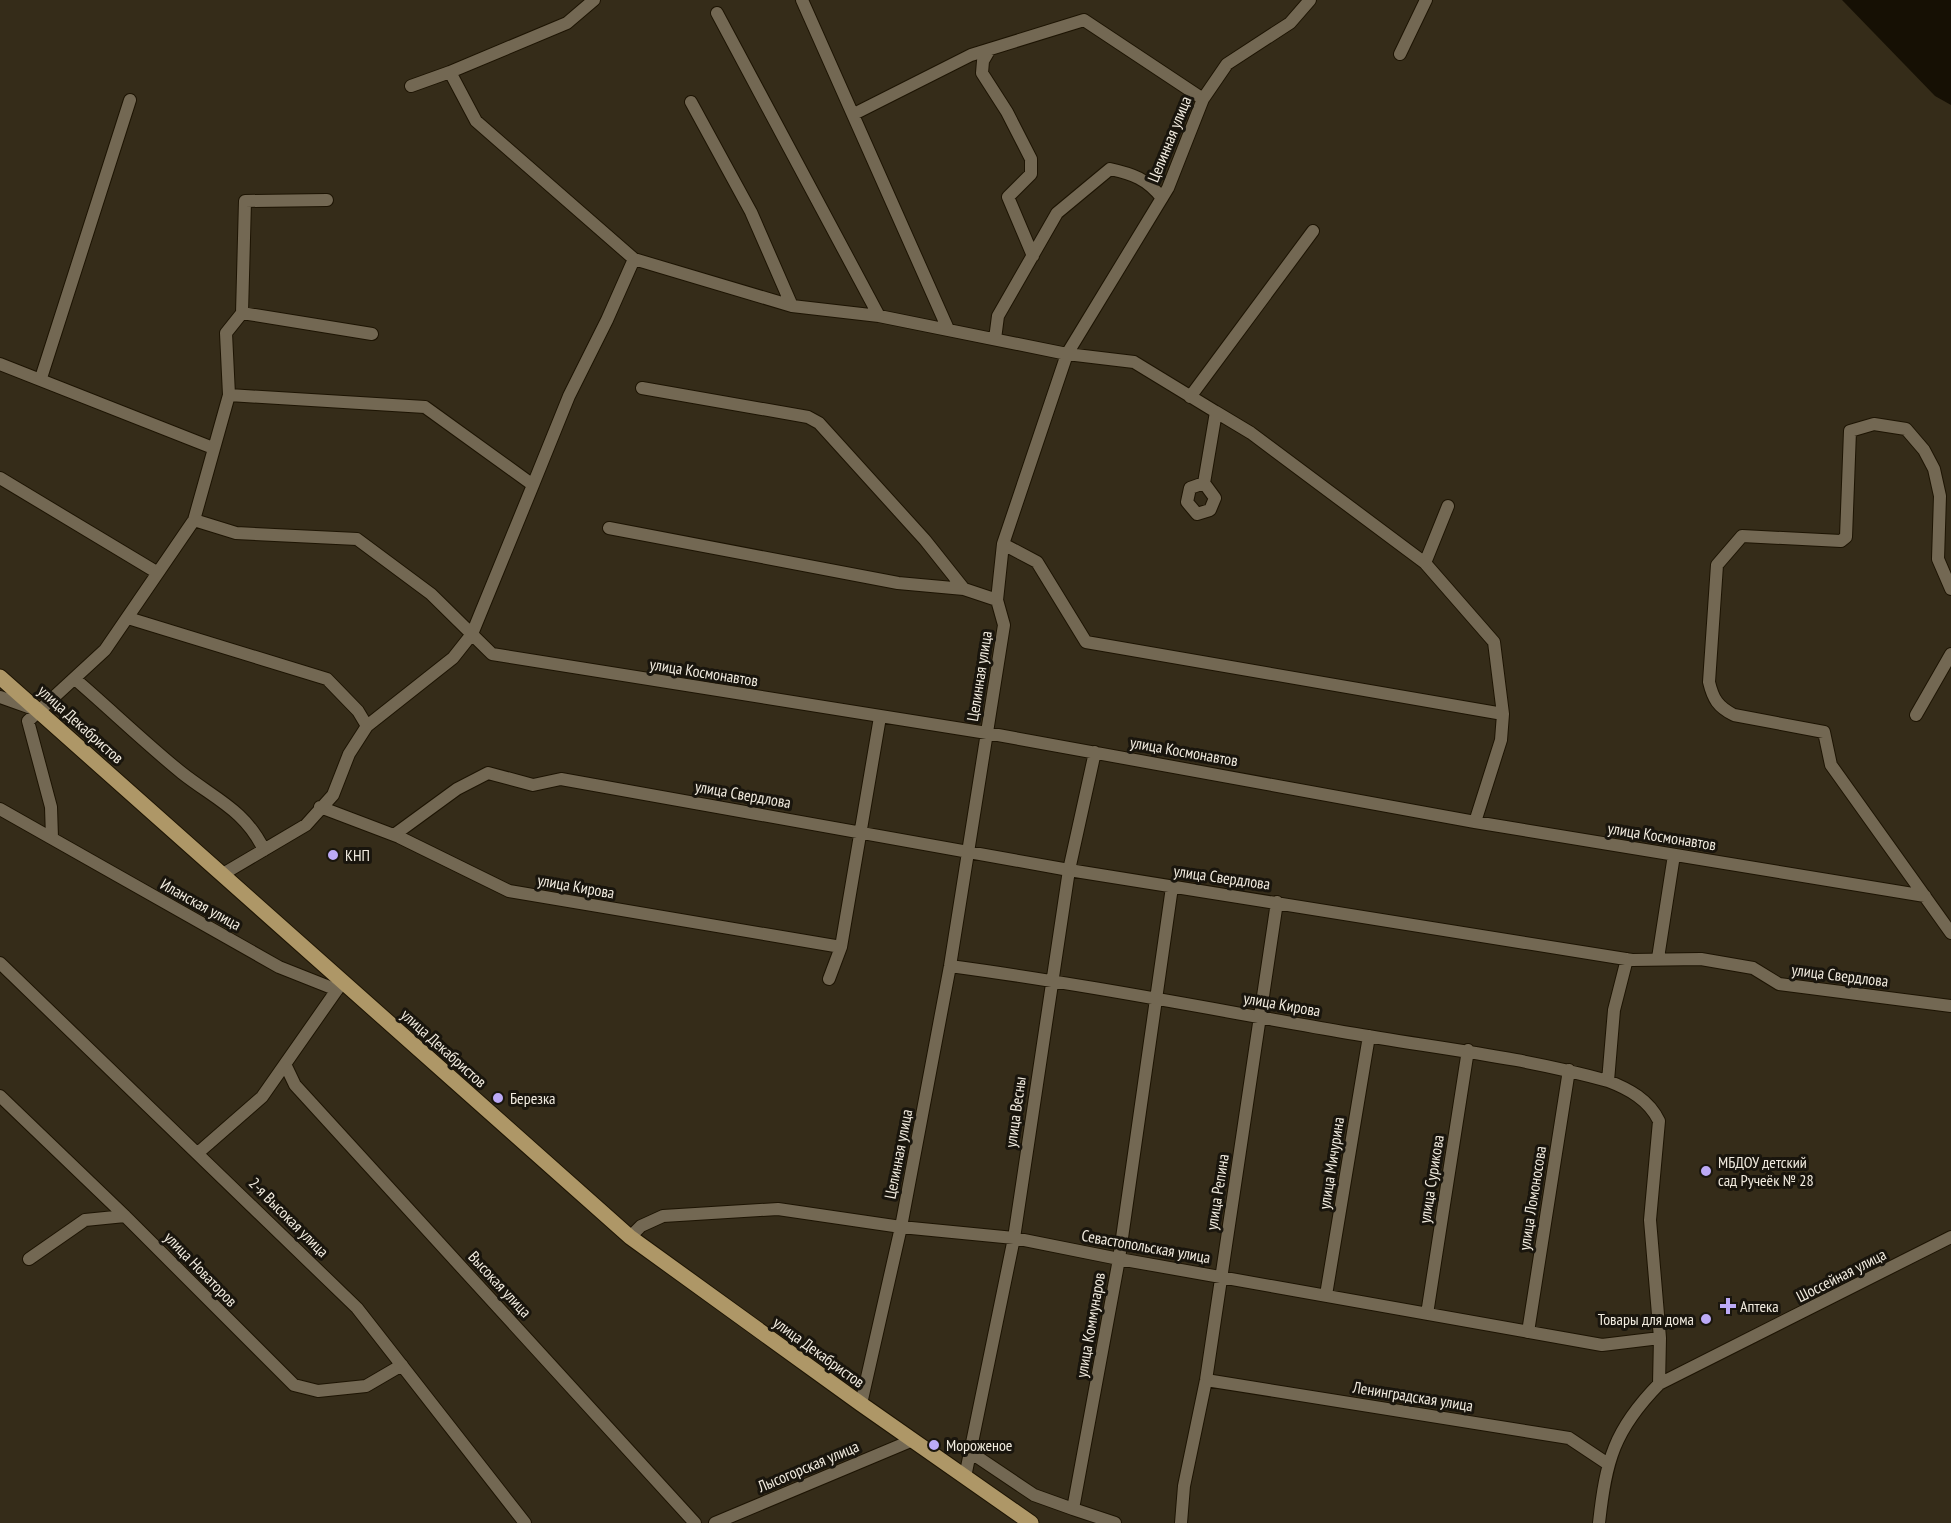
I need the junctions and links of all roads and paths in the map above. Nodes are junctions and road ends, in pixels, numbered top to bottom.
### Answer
1 (594, 0) edge
2 (802, 0) edge
3 (1311, 0) edge
4 (1426, 0) edge
5 (717, 13) dead end
6 (990, 49) junction
7 (1400, 54) dead end
8 (450, 72) junction
9 (411, 86) dead end
10 (1203, 99) junction
11 (130, 100) dead end
12 (691, 102) dead end
13 (854, 114) junction
14 (1162, 198) junction
15 (327, 201) dead end
16 (1313, 231) dead end
17 (1034, 256) junction
18 (634, 259) junction
19 (792, 306) junction
20 (242, 313) junction
21 (879, 316) junction
22 (948, 329) junction
23 (372, 334) dead end
24 (995, 339) junction
25 (1067, 354) junction
26 (0, 364) edge
27 (41, 378) junction
28 (642, 388) dead end
29 (229, 395) junction
30 (1190, 397) junction
31 (1216, 412) junction
32 (213, 448) junction
33 (0, 478) edge
34 (1204, 483) dead end
35 (533, 485) junction
36 (1448, 506) dead end
37 (195, 520) junction
38 (609, 528) dead end
39 (1003, 544) junction
40 (1425, 563) junction
41 (158, 573) junction
42 (964, 589) junction
43 (1951, 589) edge
44 (997, 600) junction
45 (128, 618) junction
46 (472, 634) junction
47 (1951, 654) edge
48 (0, 677) edge
49 (75, 679) junction
50 (0, 697) edge
51 (38, 710) junction
52 (1503, 714) junction
53 (1916, 715) dead end
54 (880, 717) junction
55 (367, 726) junction
56 (987, 733) junction
57 (1095, 752) junction
58 (320, 807) junction
59 (0, 809) edge
60 (1475, 822) junction
61 (859, 832) junction
62 (394, 835) junction
63 (52, 838) junction
64 (264, 850) junction
65 (970, 851) junction
66 (1674, 855) junction
67 (1069, 870) junction
68 (223, 874) junction
69 (1172, 886) junction
70 (1924, 896) junction
71 (1277, 902) junction
72 (1951, 933) edge
73 (841, 947) junction
74 (1658, 958) junction
75 (1627, 959) junction
76 (0, 963) edge
77 (950, 966) junction
78 (829, 979) dead end
79 (1051, 980) junction
80 (340, 986) junction
81 (1158, 1001) junction
82 (1951, 1006) edge
83 (1260, 1017) junction
84 (1369, 1036) junction
85 (1468, 1050) junction
86 (285, 1064) junction
87 (1569, 1070) junction
88 (1608, 1081) junction
89 (272, 1083) junction
90 (295, 1085) junction
91 (0, 1096) edge
92 (199, 1152) junction
93 (125, 1216) junction
94 (901, 1227) junction
95 (630, 1237) junction
96 (1951, 1237) edge
97 (1014, 1238) junction
98 (29, 1259) dead end
99 (1119, 1259) junction
100 (1221, 1277) junction
101 (1326, 1295) junction
102 (1427, 1314) junction
103 (1528, 1332) junction
104 (1660, 1338) junction
105 (402, 1365) junction
106 (1206, 1380) junction
107 (1659, 1384) junction
108 (861, 1404) junction
109 (913, 1440) junction
110 (970, 1452) junction
111 (1608, 1464) junction
112 (965, 1477) junction
113 (1073, 1509) junction
114 (525, 1523) edge
115 (695, 1523) edge
116 (715, 1523) edge
117 (1031, 1523) edge
118 (1115, 1523) edge
119 (1181, 1523) edge
120 (1599, 1523) edge

1 - 8 street
2 - 13 street
3 - 10 street, Целинная улица
4 - 7 street
5 - 21 street
6 - 10 street
6 - 13 street
6 - 17 street
8 - 9 street
8 - 18 street
10 - 14 street, Целинная улица
11 - 27 street
12 - 19 street
13 - 22 street
14 - 17 street
14 - 25 street, Целинная улица
15 - 20 street
16 - 30 street
17 - 24 street
18 - 19 street
18 - 35 street
19 - 21 street
20 - 23 street
20 - 29 street
21 - 22 street
22 - 24 street
24 - 25 street
25 - 30 street
25 - 39 street, Целинная улица
26 - 27 street
27 - 32 street
28 - 42 street
29 - 32 street
29 - 35 street
30 - 31 street
31 - 34 street
31 - 40 street
32 - 37 street
33 - 41 street
35 - 46 street
36 - 40 street
37 - 41 street
37 - 46 street, улица Космонавтов
38 - 42 street
39 - 44 street, Целинная улица
39 - 52 street
40 - 52 street
41 - 45 street
42 - 44 street
43 - 70 street
44 - 56 street, Целинная улица
45 - 49 street
45 - 55 street
46 - 54 street, улица Космонавтов
46 - 55 street
47 - 53 street
48 - 51 main road, улица Декабристов
49 - 51 street
49 - 64 street
50 - 51 street
51 - 63 street
51 - 68 main road, улица Декабристов
52 - 60 street
54 - 56 street, улица Космонавтов
54 - 61 street
55 - 58 street
56 - 57 street, улица Космонавтов
56 - 65 street, Целинная улица
57 - 60 street, улица Космонавтов
57 - 67 street, улица Весны
58 - 62 street, улица Кирова
58 - 64 street
59 - 63 street, Иланская улица
60 - 66 street, улица Космонавтов
61 - 62 street, улица Свердлова
61 - 65 street, улица Свердлова
61 - 73 street
62 - 73 street, улица Кирова
63 - 80 street, Иланская улица
64 - 68 street
65 - 67 street, улица Свердлова
65 - 77 street, Целинная улица
66 - 70 street, улица Космонавтов
66 - 74 street
67 - 69 street, улица Свердлова
67 - 79 street, улица Весны
68 - 80 main road, улица Декабристов
69 - 71 street, улица Свердлова
69 - 81 street, улица Коммунаров
70 - 72 street
71 - 75 street, улица Свердлова
71 - 83 street, улица Репина
73 - 78 street
74 - 75 street, улица Свердлова
74 - 82 street, улица Свердлова
75 - 88 street
76 - 92 street, 2-я Высокая улица
77 - 79 street, улица Кирова
77 - 94 street, Целинная улица
79 - 81 street, улица Кирова
79 - 97 street, улица Весны
80 - 86 street
80 - 95 main road, улица Декабристов
81 - 83 street, улица Кирова
81 - 99 street, улица Коммунаров
83 - 84 street, улица Кирова
83 - 100 street, улица Репина
84 - 85 street, улица Кирова
84 - 101 street, улица Мичурина
85 - 87 street, улица Кирова
85 - 102 street, улица Сурикова
86 - 89 street
86 - 90 street, Высокая улица
87 - 88 street, улица Кирова
87 - 103 street, улица Ломоносова
88 - 104 street, улица Кирова
89 - 90 street
89 - 92 street
90 - 115 street, Высокая улица
91 - 93 street, улица Новаторов
92 - 105 street, 2-я Высокая улица
93 - 98 street
93 - 105 street, улица Новаторов
94 - 95 street, Севастопольская улица
94 - 97 street, Севастопольская улица
94 - 108 street, Целинная улица
95 - 108 main road, улица Декабристов
96 - 107 street, Шоссейная улица
97 - 99 street, Севастопольская улица
97 - 110 street, улица Весны
99 - 100 street, Севастопольская улица
99 - 113 street, улица Коммунаров
100 - 101 street, Севастопольская улица
100 - 106 street, улица Репина
101 - 102 street, Севастопольская улица
102 - 103 street, Севастопольская улица
103 - 104 street, Севастопольская улица
104 - 107 street, улица Кирова
105 - 114 street, 2-я Высокая улица
106 - 111 street, Ленинградская улица
106 - 119 street, улица Репина
107 - 111 street, Шоссейная улица
108 - 109 main road, улица Декабристов
109 - 112 main road, улица Декабристов
109 - 116 street, Лысогорская улица
110 - 112 street, улица Весны
110 - 113 street
111 - 120 street, Шоссейная улица
112 - 117 main road, улица Декабристов
113 - 118 street

